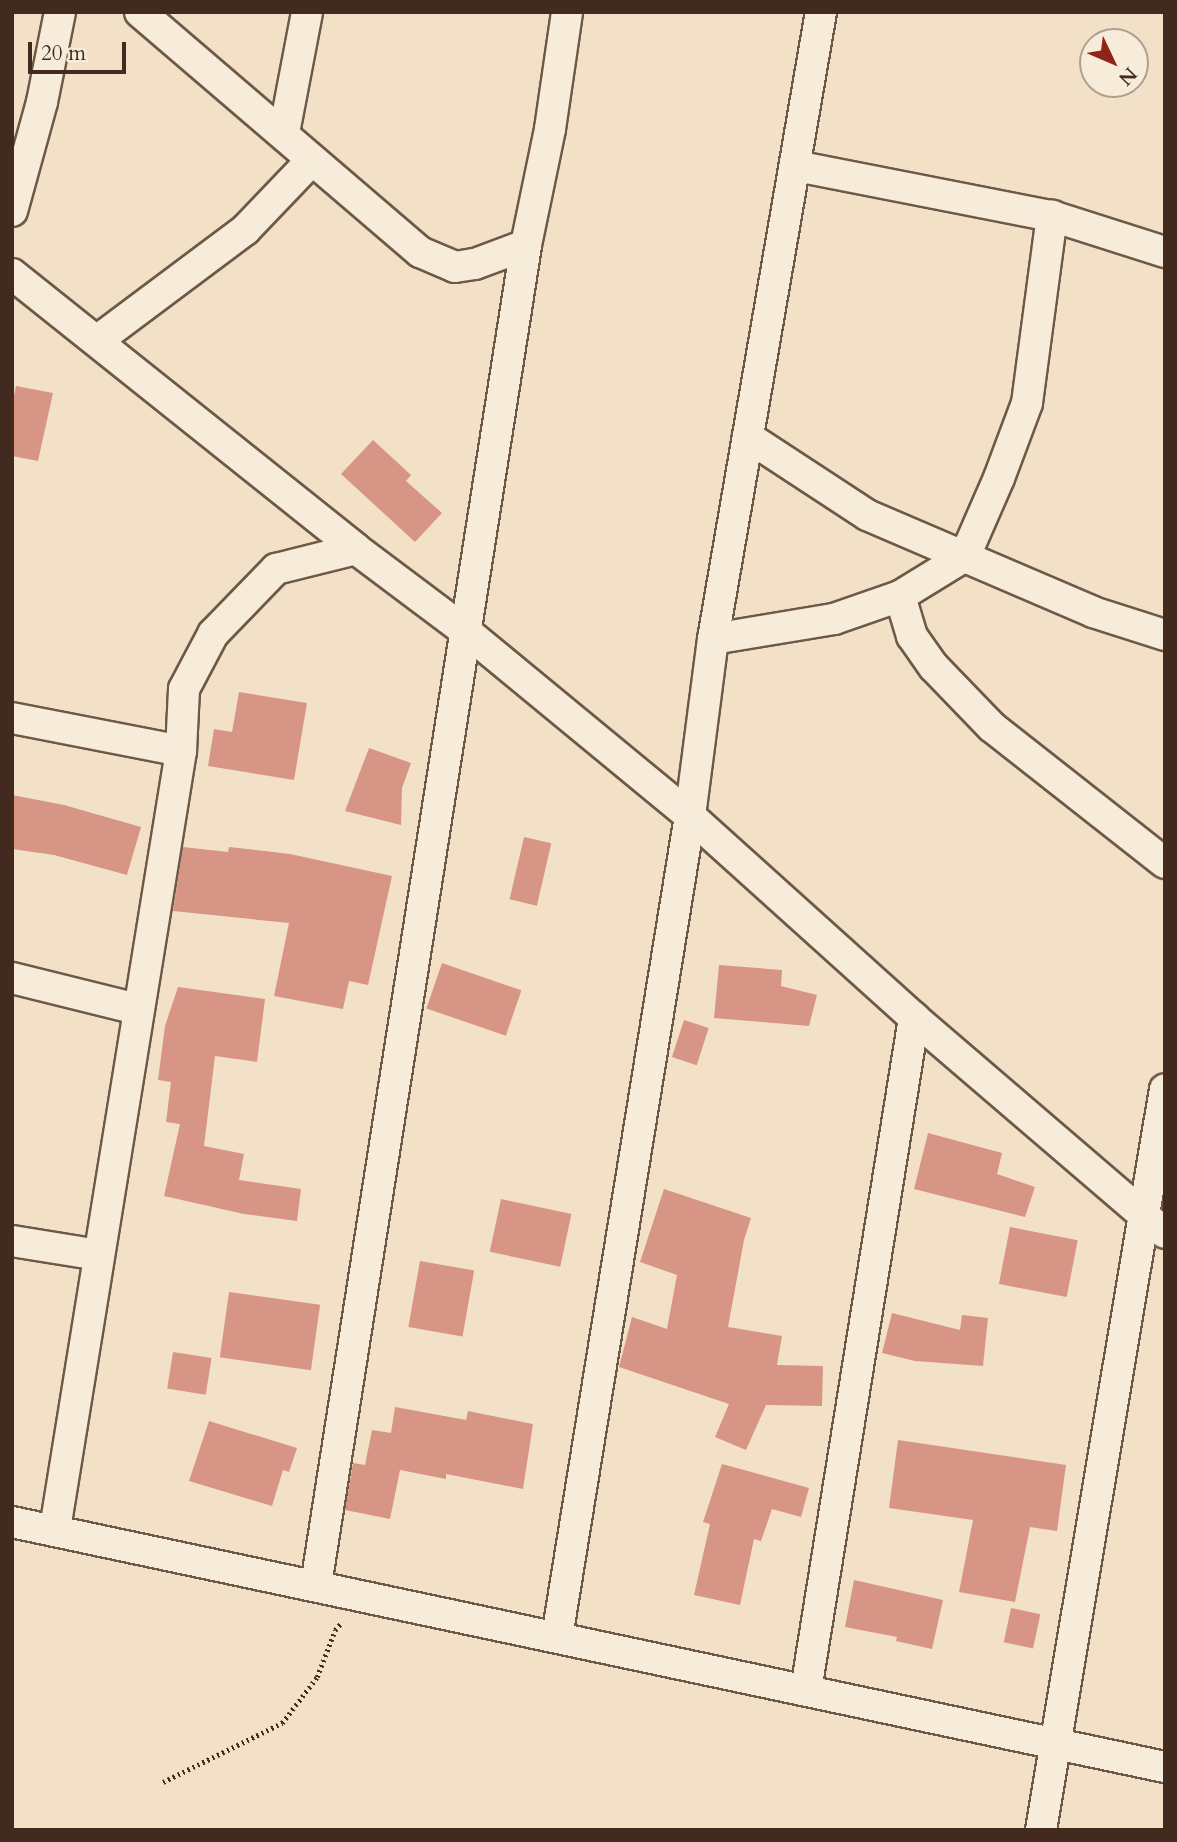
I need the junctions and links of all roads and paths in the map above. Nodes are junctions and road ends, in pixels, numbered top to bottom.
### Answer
1 (60, 12) edge
2 (140, 12) edge
3 (307, 12) edge
4 (567, 12) edge
5 (821, 12) edge
6 (284, 133) junction
7 (312, 160) junction
8 (796, 166) junction
9 (12, 211) edge
10 (1052, 216) junction
11 (526, 245) junction
12 (1165, 252) edge
13 (12, 274) edge
14 (98, 340) junction
15 (748, 437) junction
16 (356, 549) junction
17 (965, 556) junction
18 (900, 596) junction
19 (468, 633) junction
20 (1165, 635) edge
21 (713, 639) junction
22 (12, 718) edge
23 (181, 751) junction
24 (690, 816) junction
25 (1165, 863) edge
26 (12, 978) edge
27 (137, 1009) junction
28 (914, 1018) junction
29 (1165, 1089) edge
30 (1155, 1225) edge
31 (12, 1241) edge
32 (98, 1255) junction
33 (12, 1522) edge
34 (55, 1529) junction
35 (316, 1585) junction
36 (367, 1596) junction
37 (556, 1637) junction
38 (806, 1690) junction
39 (1055, 1744) junction
40 (1165, 1767) edge
41 (163, 1782) dead end
42 (1041, 1830) edge

1 - 9 street
2 - 6 street
3 - 6 street
4 - 11 street
5 - 8 street
6 - 7 street
7 - 11 street
7 - 14 street
8 - 10 street
8 - 15 street
10 - 12 street
10 - 17 street
11 - 19 street
13 - 14 street
14 - 16 street
15 - 17 street
15 - 21 street
16 - 19 street
16 - 23 street
17 - 18 street
17 - 20 street
18 - 21 street
18 - 25 street
19 - 24 street
19 - 35 street
21 - 24 street
22 - 23 street
23 - 27 street
24 - 28 street
24 - 37 street
26 - 27 street
27 - 32 street
28 - 30 street
28 - 38 street
29 - 30 street
30 - 39 street
31 - 32 street
32 - 34 street
33 - 34 street
34 - 35 street
35 - 36 street
36 - 37 street
36 - 41 path
37 - 38 street
38 - 39 street
39 - 40 street
39 - 42 street

